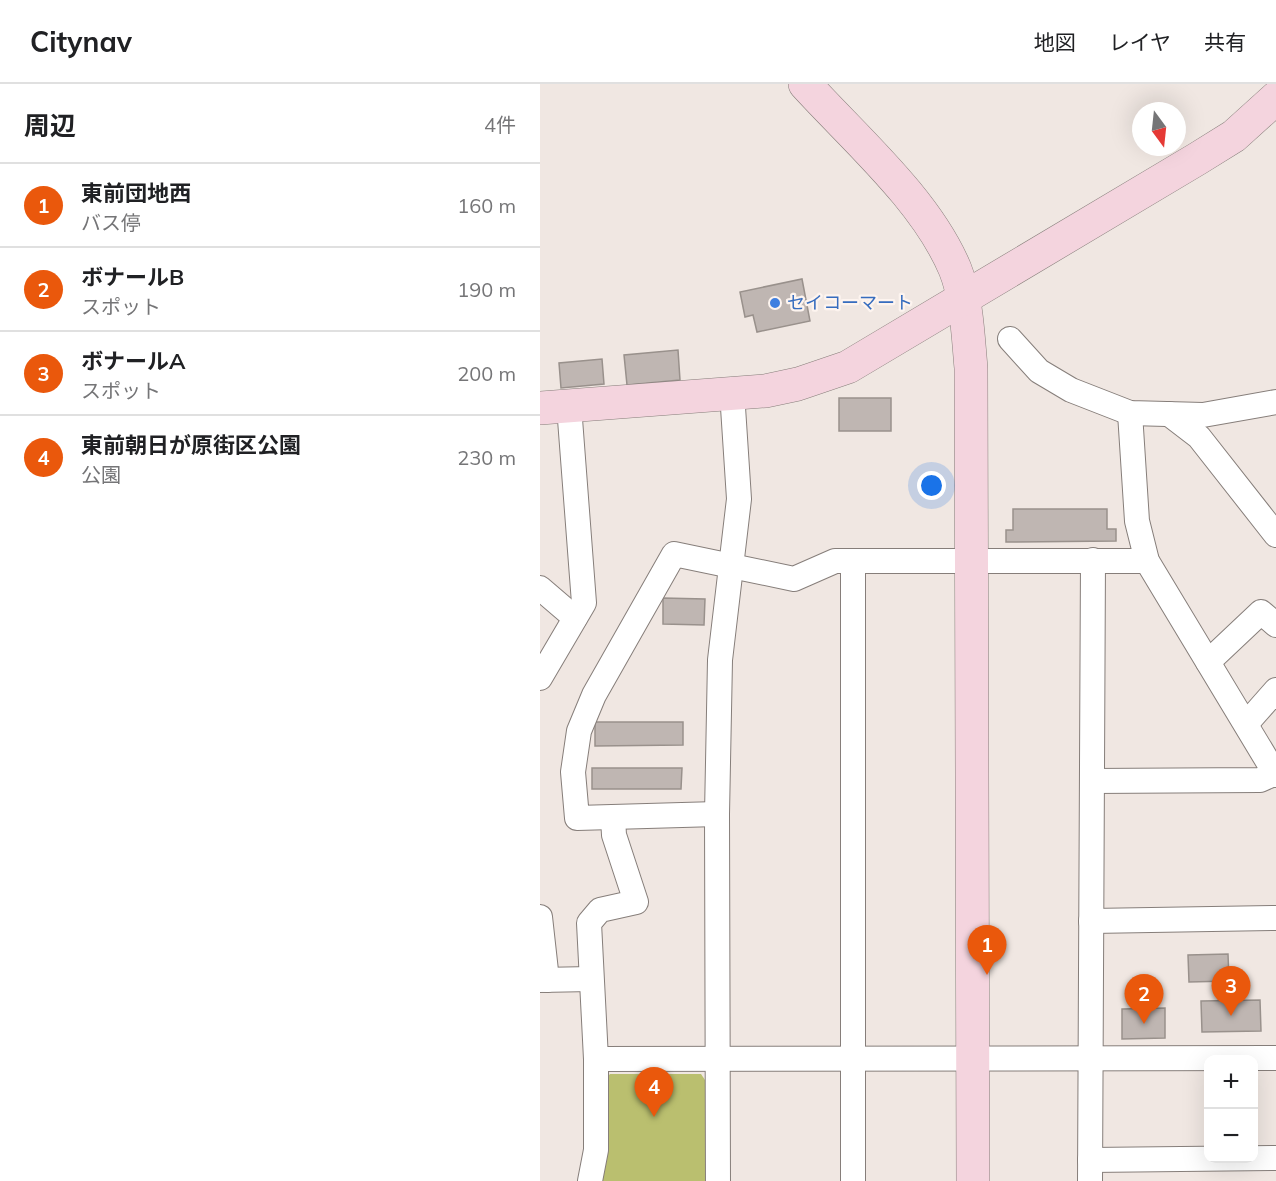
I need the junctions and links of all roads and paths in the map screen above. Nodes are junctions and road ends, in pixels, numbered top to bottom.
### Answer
1 (805, 84) edge
2 (1276, 98) edge
3 (963, 298) junction
4 (1010, 339) dead end
5 (732, 392) junction
6 (1276, 402) edge
7 (555, 407) edge
8 (1130, 413) junction
9 (1169, 414) junction
10 (1276, 535) edge
11 (972, 560) junction
12 (853, 561) junction
13 (1093, 561) junction
14 (1147, 561) junction
15 (732, 565) junction
16 (540, 588) edge
17 (575, 618) junction
18 (1276, 625) edge
19 (1208, 662) junction
20 (540, 678) edge
21 (1276, 690) edge
22 (1246, 724) junction
23 (1276, 774) edge
24 (1092, 781) junction
25 (717, 814) junction
26 (613, 818) junction
27 (540, 917) edge
28 (1276, 918) edge
29 (1091, 921) junction
30 (591, 979) junction
31 (543, 980) edge
32 (972, 1057) junction
33 (1090, 1057) junction
34 (717, 1058) junction
35 (853, 1058) junction
36 (1276, 1058) edge
37 (596, 1059) junction
38 (1258, 1158) edge
39 (1276, 1158) edge
40 (1204, 1160) edge
41 (1220, 1163) edge
42 (1090, 1170) edge
43 (590, 1181) edge
44 (718, 1181) edge
45 (853, 1181) edge
46 (973, 1181) edge
47 (1220, 1181) edge

1 - 3 street
2 - 3 street
3 - 5 street
3 - 11 street
4 - 8 street
5 - 7 street
5 - 15 street
6 - 9 street
7 - 17 street
8 - 9 street
8 - 14 street
9 - 10 street
11 - 12 street
11 - 13 street
11 - 32 street
12 - 15 street
12 - 35 street
13 - 14 street
13 - 24 street
14 - 19 street
15 - 25 street
15 - 26 street
16 - 17 street
17 - 20 street
18 - 19 street
19 - 22 street
21 - 22 street
22 - 23 street
23 - 24 street
24 - 29 street
25 - 26 street
25 - 34 street
26 - 30 street
27 - 31 street
28 - 29 street
29 - 33 street
30 - 31 street
30 - 37 street
32 - 33 street
32 - 35 street
32 - 46 street
33 - 36 street
33 - 42 street
34 - 35 street
34 - 37 street
34 - 44 street
35 - 45 street
37 - 43 street
38 - 39 street
40 - 42 street
41 - 47 street

